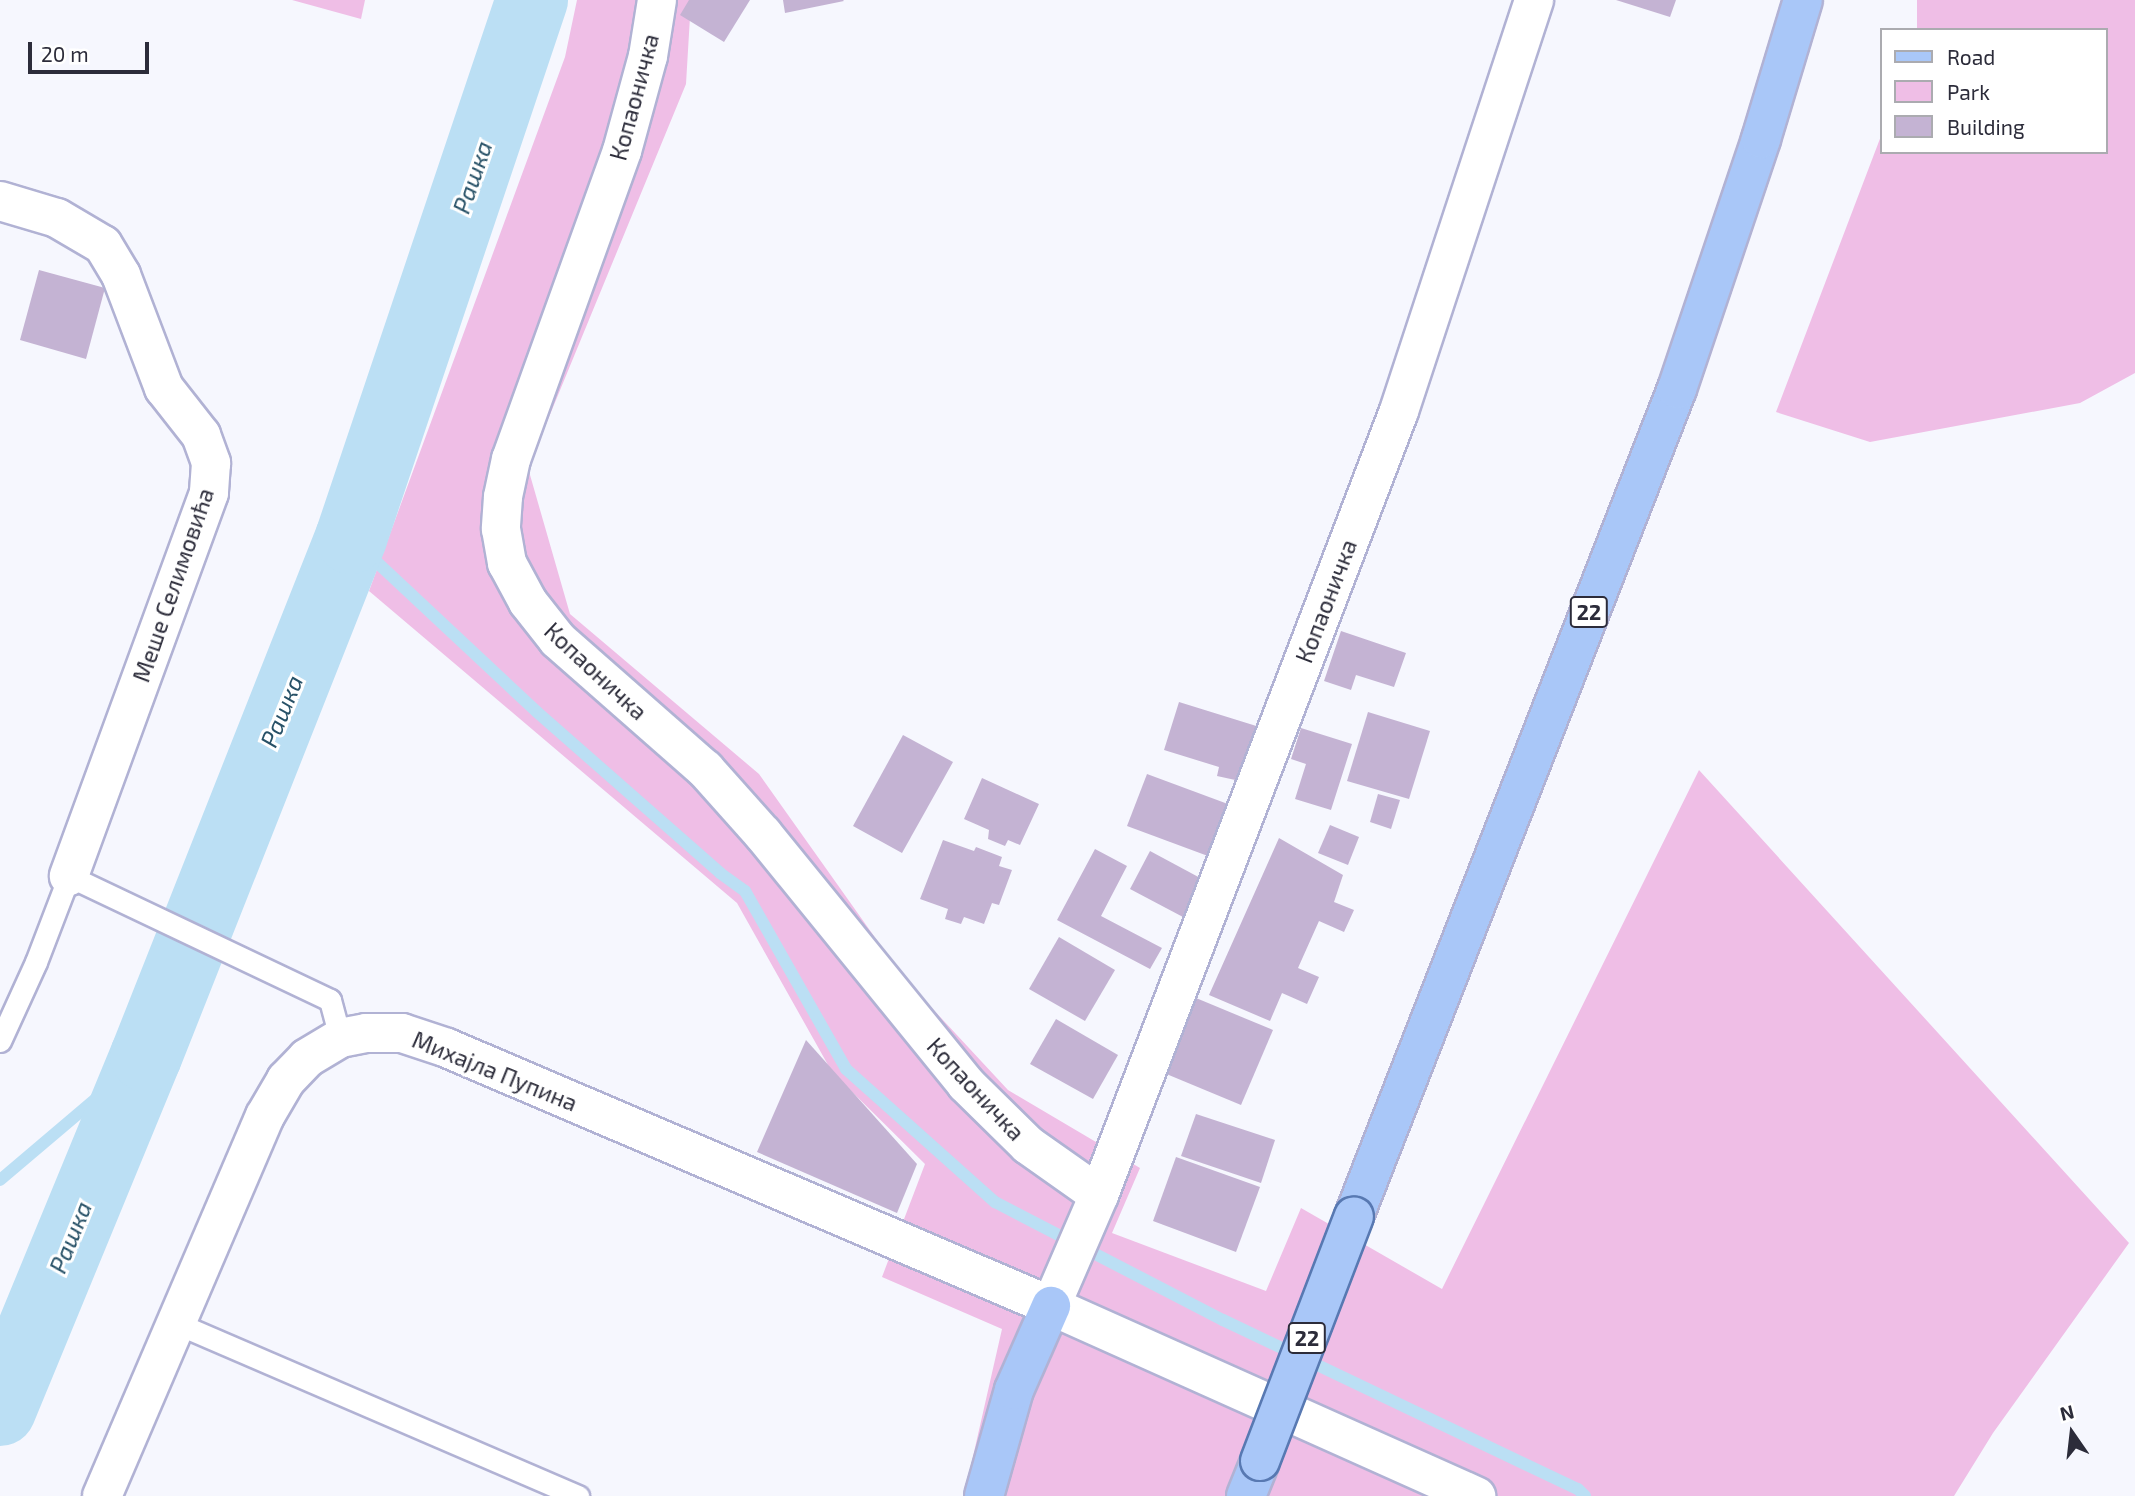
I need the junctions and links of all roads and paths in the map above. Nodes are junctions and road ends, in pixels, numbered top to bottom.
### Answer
1 (657, 0) edge
2 (1534, 0) edge
3 (1803, 0) edge
4 (0, 201) edge
5 (69, 876) junction
6 (340, 1038) junction
7 (0, 1041) edge
8 (1099, 1195) junction
9 (1051, 1306) junction
10 (176, 1323) junction
11 (102, 1496) edge
12 (578, 1496) edge
13 (984, 1496) edge
14 (1246, 1496) edge
15 (1475, 1496) edge

1 - 8 street, Копаоничка
2 - 8 street, Копаоничка
3 - 14 main road, 22, bridge
4 - 5 street, Меше Селимовића
5 - 6 lane
5 - 7 lane, Меше Селимовића
6 - 9 street, Михајла Пупина
6 - 10 street, Михајла Пупина
8 - 9 street, Копаоничка
9 - 13 main road
9 - 15 street, Михајла Пупина
10 - 11 street, Михајла Пупина
10 - 12 lane

